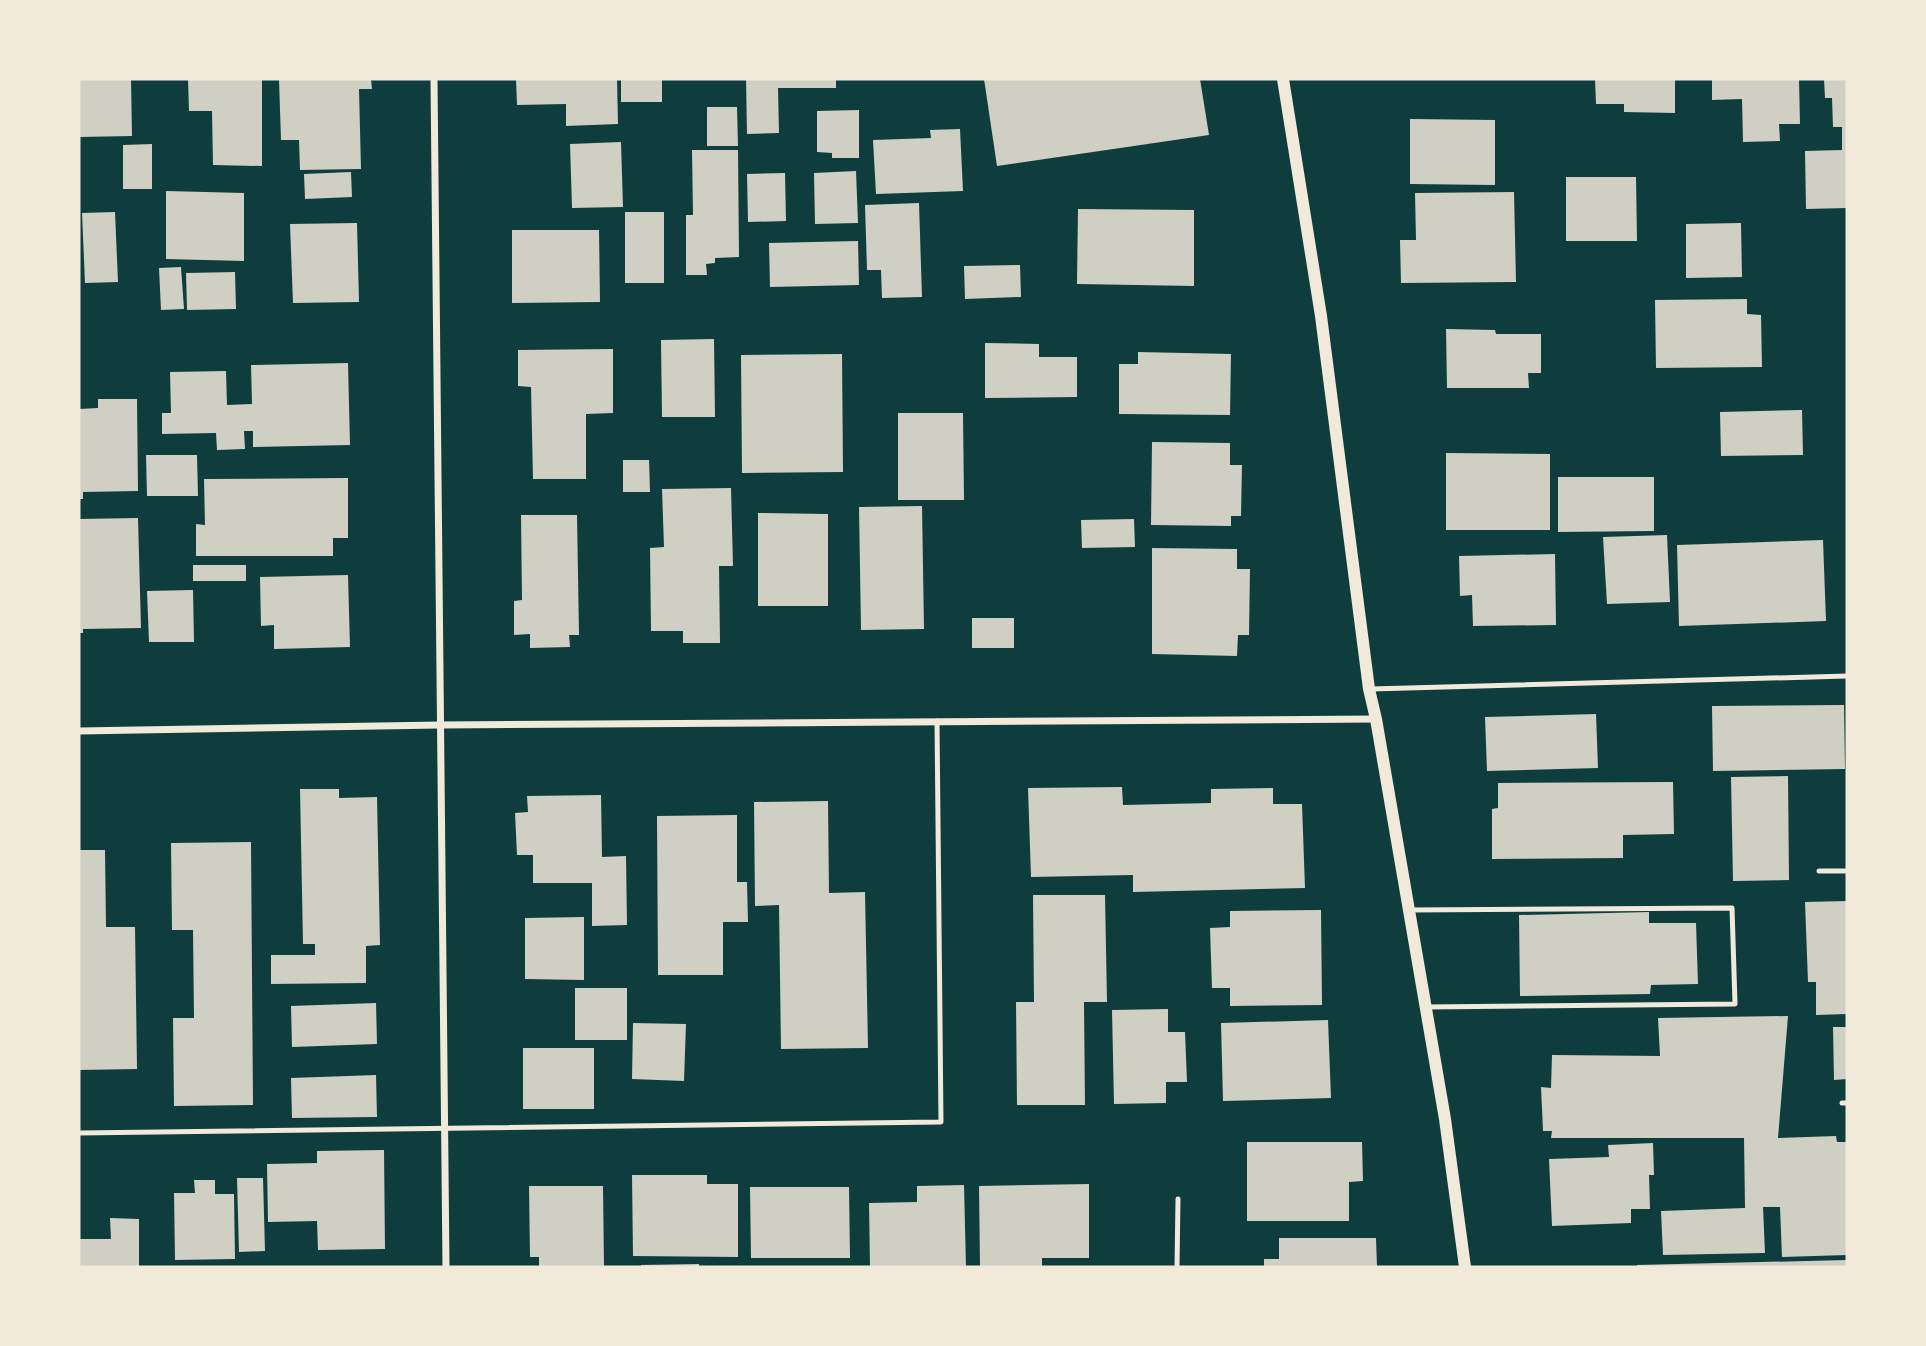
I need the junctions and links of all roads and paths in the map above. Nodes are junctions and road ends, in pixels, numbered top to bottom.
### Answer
1 (434, 79) edge
2 (1283, 79) edge
3 (1847, 676) edge
4 (1369, 689) junction
5 (1376, 719) junction
6 (937, 721) junction
7 (440, 725) junction
8 (79, 731) edge
9 (1819, 871) dead end
10 (1847, 871) edge
11 (1409, 909) junction
12 (1425, 1007) junction
13 (444, 1129) junction
14 (79, 1133) edge
15 (1178, 1199) dead end
16 (446, 1267) edge
17 (1177, 1267) edge
18 (1465, 1267) edge

1 - 7 street
2 - 4 street
3 - 4 lane
4 - 5 street
5 - 6 street
5 - 11 street
6 - 7 street
6 - 13 lane
7 - 8 street
7 - 13 street
9 - 10 lane
11 - 12 street
11 - 12 lane
12 - 18 street
13 - 14 lane
13 - 16 street
15 - 17 lane

